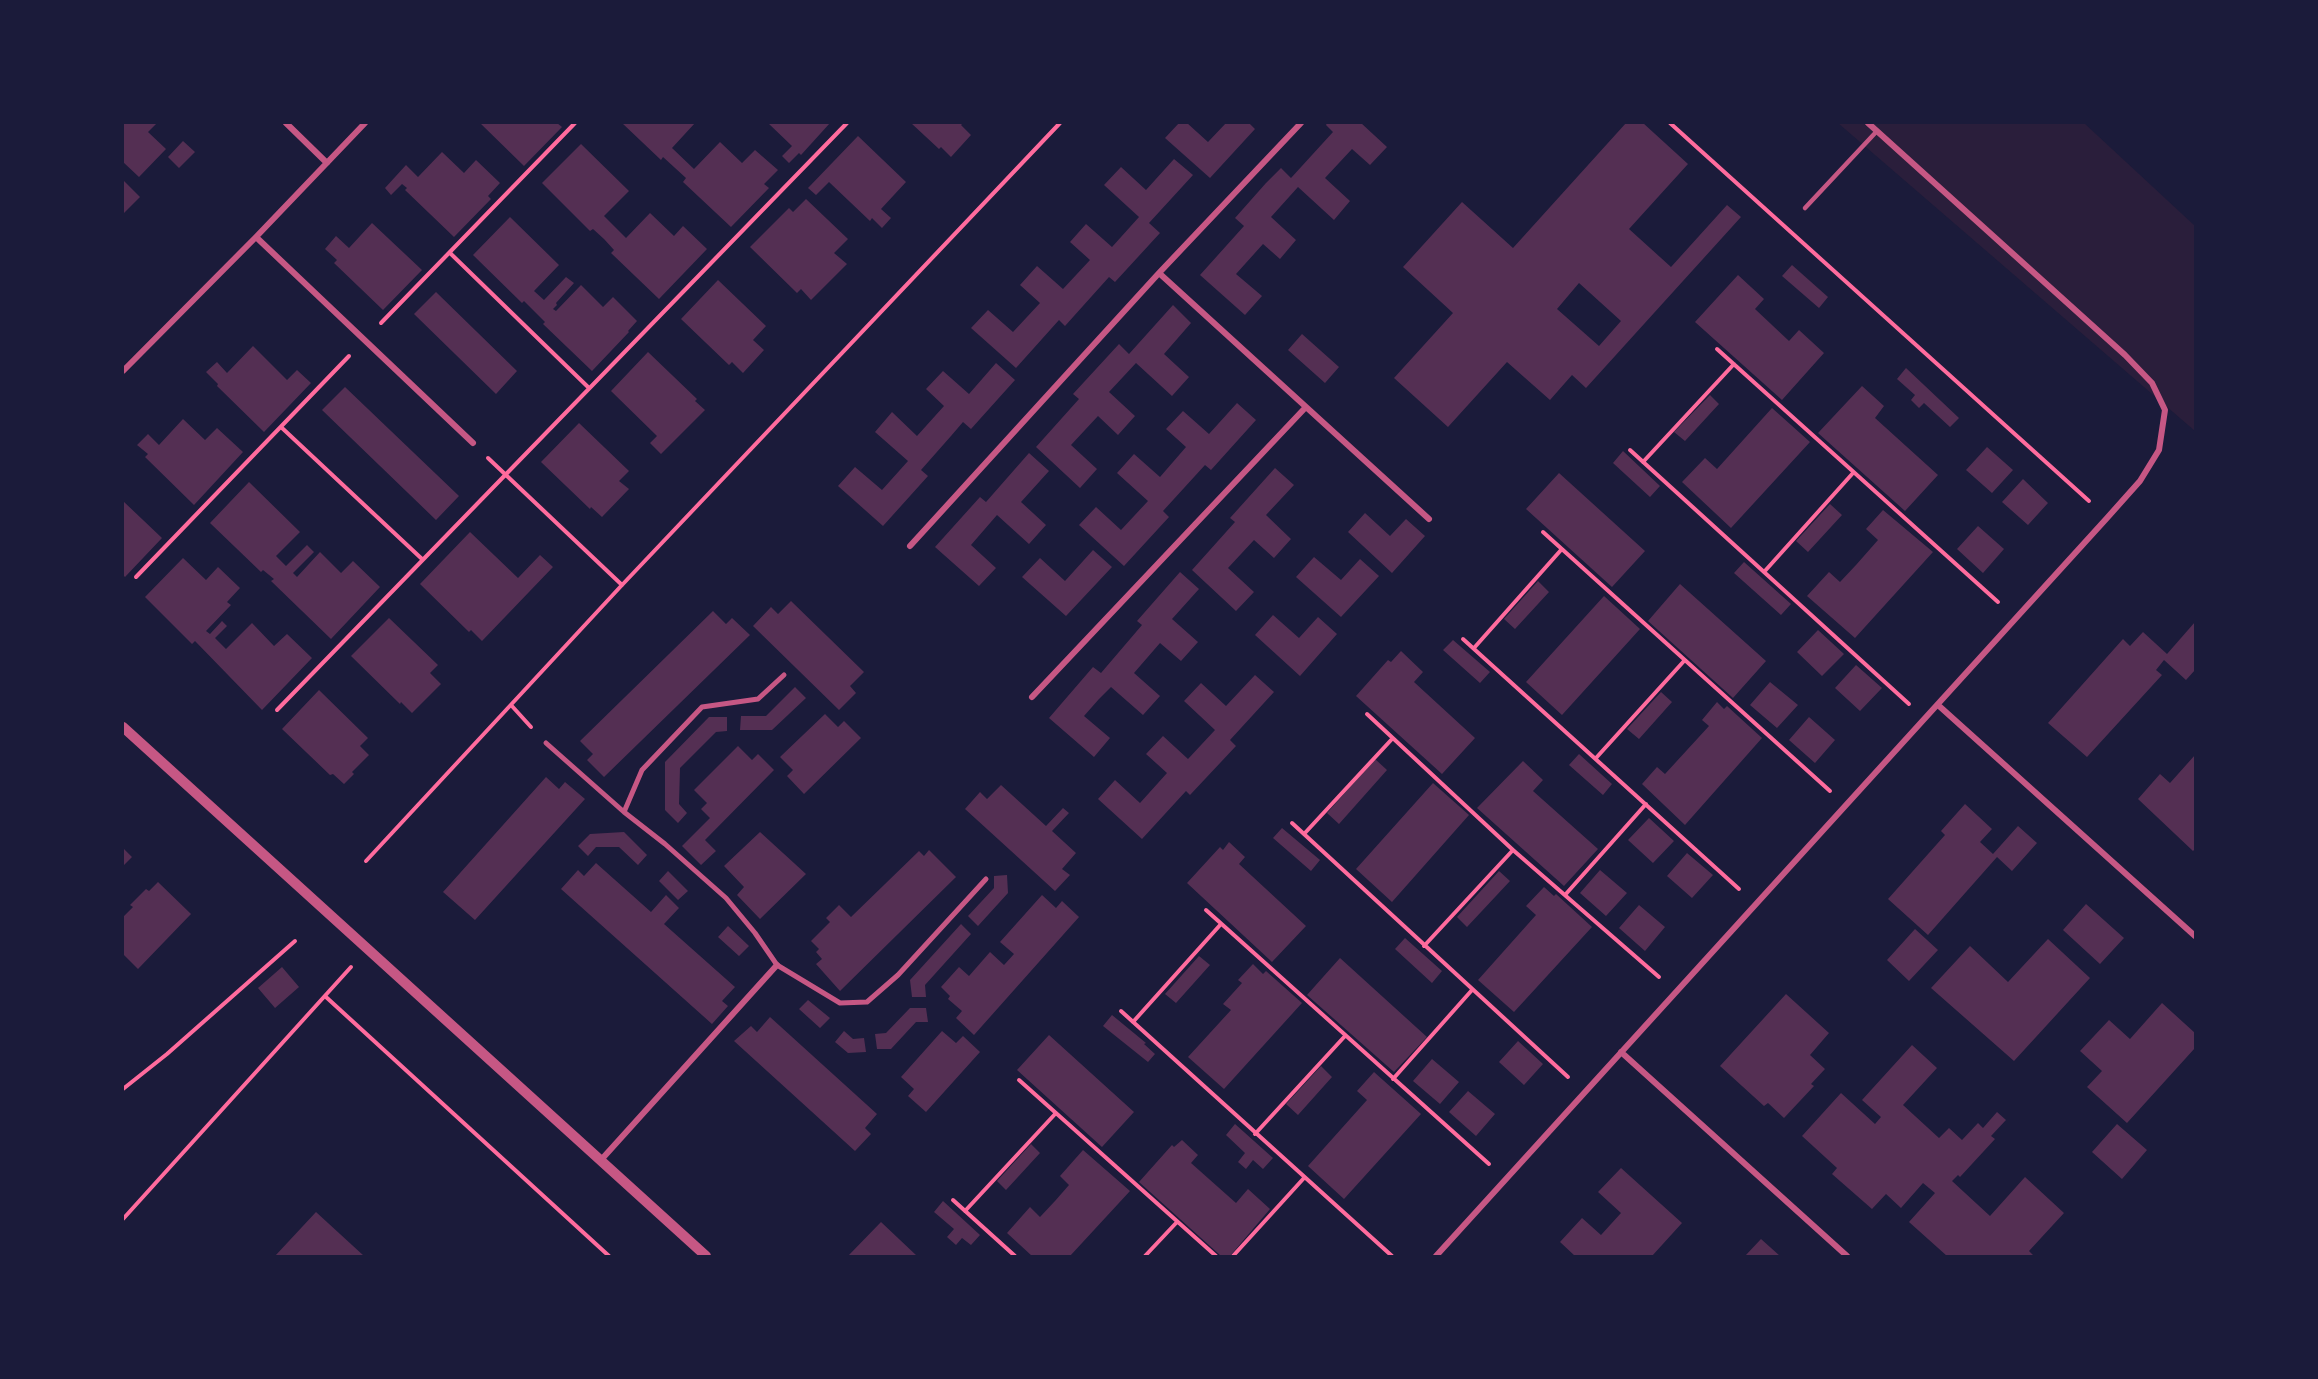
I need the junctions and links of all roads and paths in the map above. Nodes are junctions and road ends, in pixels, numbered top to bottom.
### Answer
1 (286, 123) edge
2 (365, 123) edge
3 (847, 123) edge
4 (1060, 123) edge
5 (1301, 123) edge
6 (1672, 123) edge
7 (1868, 123) edge
8 (1877, 130) junction
9 (327, 163) junction
10 (1805, 208) dead end
11 (256, 237) junction
12 (450, 253) dead end
13 (1159, 273) junction
14 (1717, 349) dead end
15 (1734, 364) junction
16 (123, 371) edge
17 (589, 388) junction
18 (1305, 408) junction
19 (281, 427) dead end
20 (472, 443) joint
21 (1630, 450) dead end
22 (1643, 462) junction
23 (1853, 473) junction
24 (505, 474) junction
25 (2107, 518) junction
26 (1430, 519) dead end
27 (1543, 532) dead end
28 (910, 546) dead end
29 (1562, 550) junction
30 (422, 560) junction
31 (1764, 572) junction
32 (622, 585) junction
33 (2016, 619) junction
34 (1463, 639) dead end
35 (1474, 648) junction
36 (1684, 661) junction
37 (783, 675) dead end
38 (1032, 697) dead end
39 (510, 705) junction
40 (1938, 705) junction
41 (277, 710) dead end
42 (1367, 714) dead end
43 (1925, 718) junction
44 (123, 727) edge
45 (1392, 739) junction
46 (546, 743) joint
47 (1596, 758) junction
48 (1646, 804) junction
49 (1846, 805) junction
50 (624, 812) junction
51 (1292, 823) dead end
52 (1304, 834) junction
53 (1514, 850) junction
54 (366, 861) dead end
55 (986, 879) dead end
56 (1564, 895) junction
57 (1755, 904) junction
58 (1206, 910) dead end
59 (1221, 924) junction
60 (2195, 936) edge
61 (295, 940) dead end
62 (1424, 946) junction
63 (367, 948) junction
64 (777, 965) junction
65 (1472, 990) junction
66 (1675, 991) junction
67 (326, 997) junction
68 (1121, 1011) dead end
69 (1133, 1022) junction
70 (1345, 1036) junction
71 (1621, 1052) junction
72 (1393, 1079) junction
73 (1019, 1080) dead end
74 (123, 1089) edge
75 (1584, 1091) junction
76 (1056, 1113) junction
77 (1255, 1134) junction
78 (601, 1161) junction
79 (1304, 1178) junction
80 (1506, 1178) junction
81 (953, 1200) dead end
82 (965, 1211) junction
83 (123, 1219) edge
84 (1176, 1222) junction
85 (609, 1256) edge
86 (706, 1256) edge
87 (1015, 1256) edge
88 (1145, 1256) edge
89 (1216, 1256) edge
90 (1233, 1256) edge
91 (1392, 1256) edge
92 (1436, 1256) edge
93 (1847, 1256) edge

1 - 9 street
2 - 9 street
3 - 17 path
4 - 32 path
5 - 13 street
6 - 25 path
7 - 8 street
8 - 10 lane
8 - 25 street
9 - 11 street
11 - 16 street
11 - 20 street
12 - 17 path
13 - 18 street
13 - 28 street
14 - 15 path
15 - 22 path
15 - 23 path
17 - 24 path
18 - 26 street
18 - 38 street
19 - 30 path
20 - 24 path
21 - 22 path
22 - 31 path
23 - 31 path
23 - 33 path
24 - 30 path
24 - 32 path
25 - 33 street
27 - 29 path
29 - 35 path
29 - 36 path
30 - 41 path
31 - 43 path
32 - 39 path
33 - 40 street
34 - 35 path
35 - 47 path
36 - 47 path
36 - 49 path
37 - 50 street
39 - 46 path
39 - 54 path
40 - 43 street
40 - 60 street
42 - 45 path
43 - 49 street
44 - 63 street
45 - 52 path
45 - 53 path
46 - 50 street
47 - 48 path
48 - 56 path
48 - 57 path
49 - 57 street
50 - 64 street
51 - 52 path
52 - 62 path
53 - 56 path
53 - 62 path
55 - 64 street
56 - 66 path
57 - 66 street
58 - 59 path
59 - 69 path
59 - 70 path
61 - 74 path
62 - 65 path
63 - 67 path
63 - 78 street
64 - 78 street
65 - 72 path
65 - 75 path
66 - 71 street
67 - 83 path
67 - 85 path
68 - 69 path
69 - 77 path
70 - 72 path
70 - 77 path
71 - 75 street
71 - 93 street
72 - 80 path
73 - 76 path
75 - 80 street
76 - 82 path
76 - 84 path
77 - 79 path
78 - 86 street
79 - 90 path
79 - 91 path
80 - 92 street
81 - 82 path
82 - 87 path
84 - 88 path
84 - 89 path

